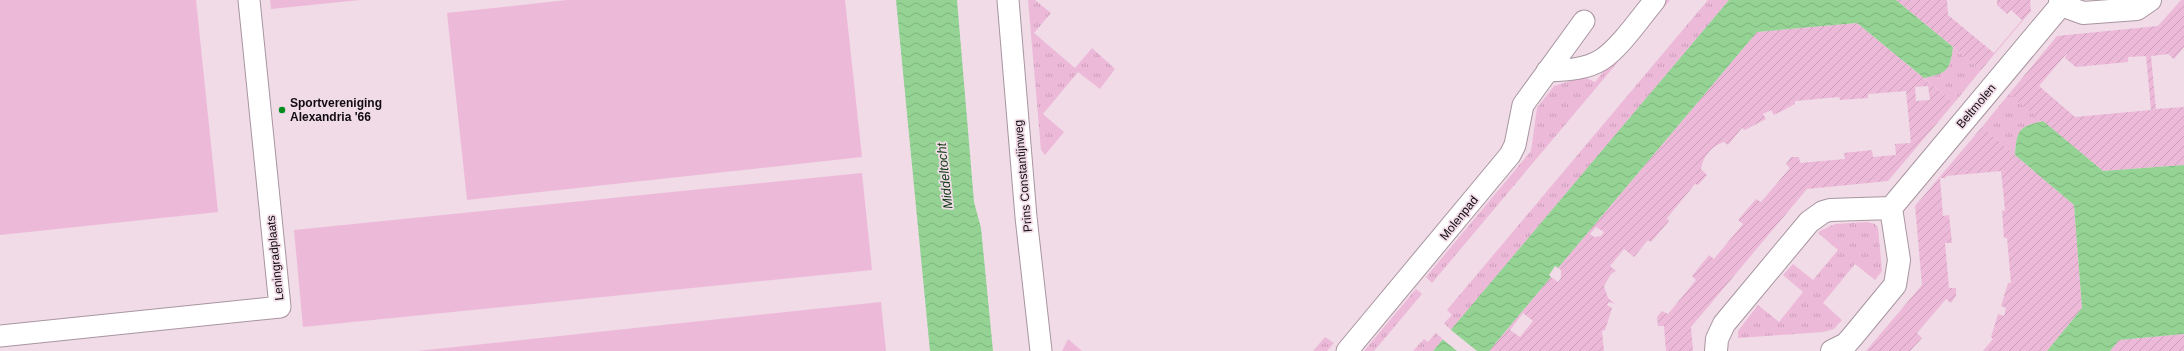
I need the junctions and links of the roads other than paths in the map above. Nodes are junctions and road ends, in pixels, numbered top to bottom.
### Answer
1 (249, 0) edge
2 (1008, 0) edge
3 (1655, 0) edge
4 (2150, 0) edge
5 (2061, 2) edge
6 (1584, 21) dead end
7 (1546, 72) junction
8 (1891, 208) junction
9 (0, 336) edge
10 (1041, 351) edge
11 (1347, 351) edge
12 (1716, 351) edge
13 (1832, 351) edge

1 - 9 lane, Leningradplaats
2 - 10 lane, Prins Constantijnweg
3 - 7 lane
4 - 5 street
5 - 8 street, Beltmolen
6 - 7 lane, Molenpad
7 - 11 lane, Molenpad
8 - 12 street
8 - 13 street

